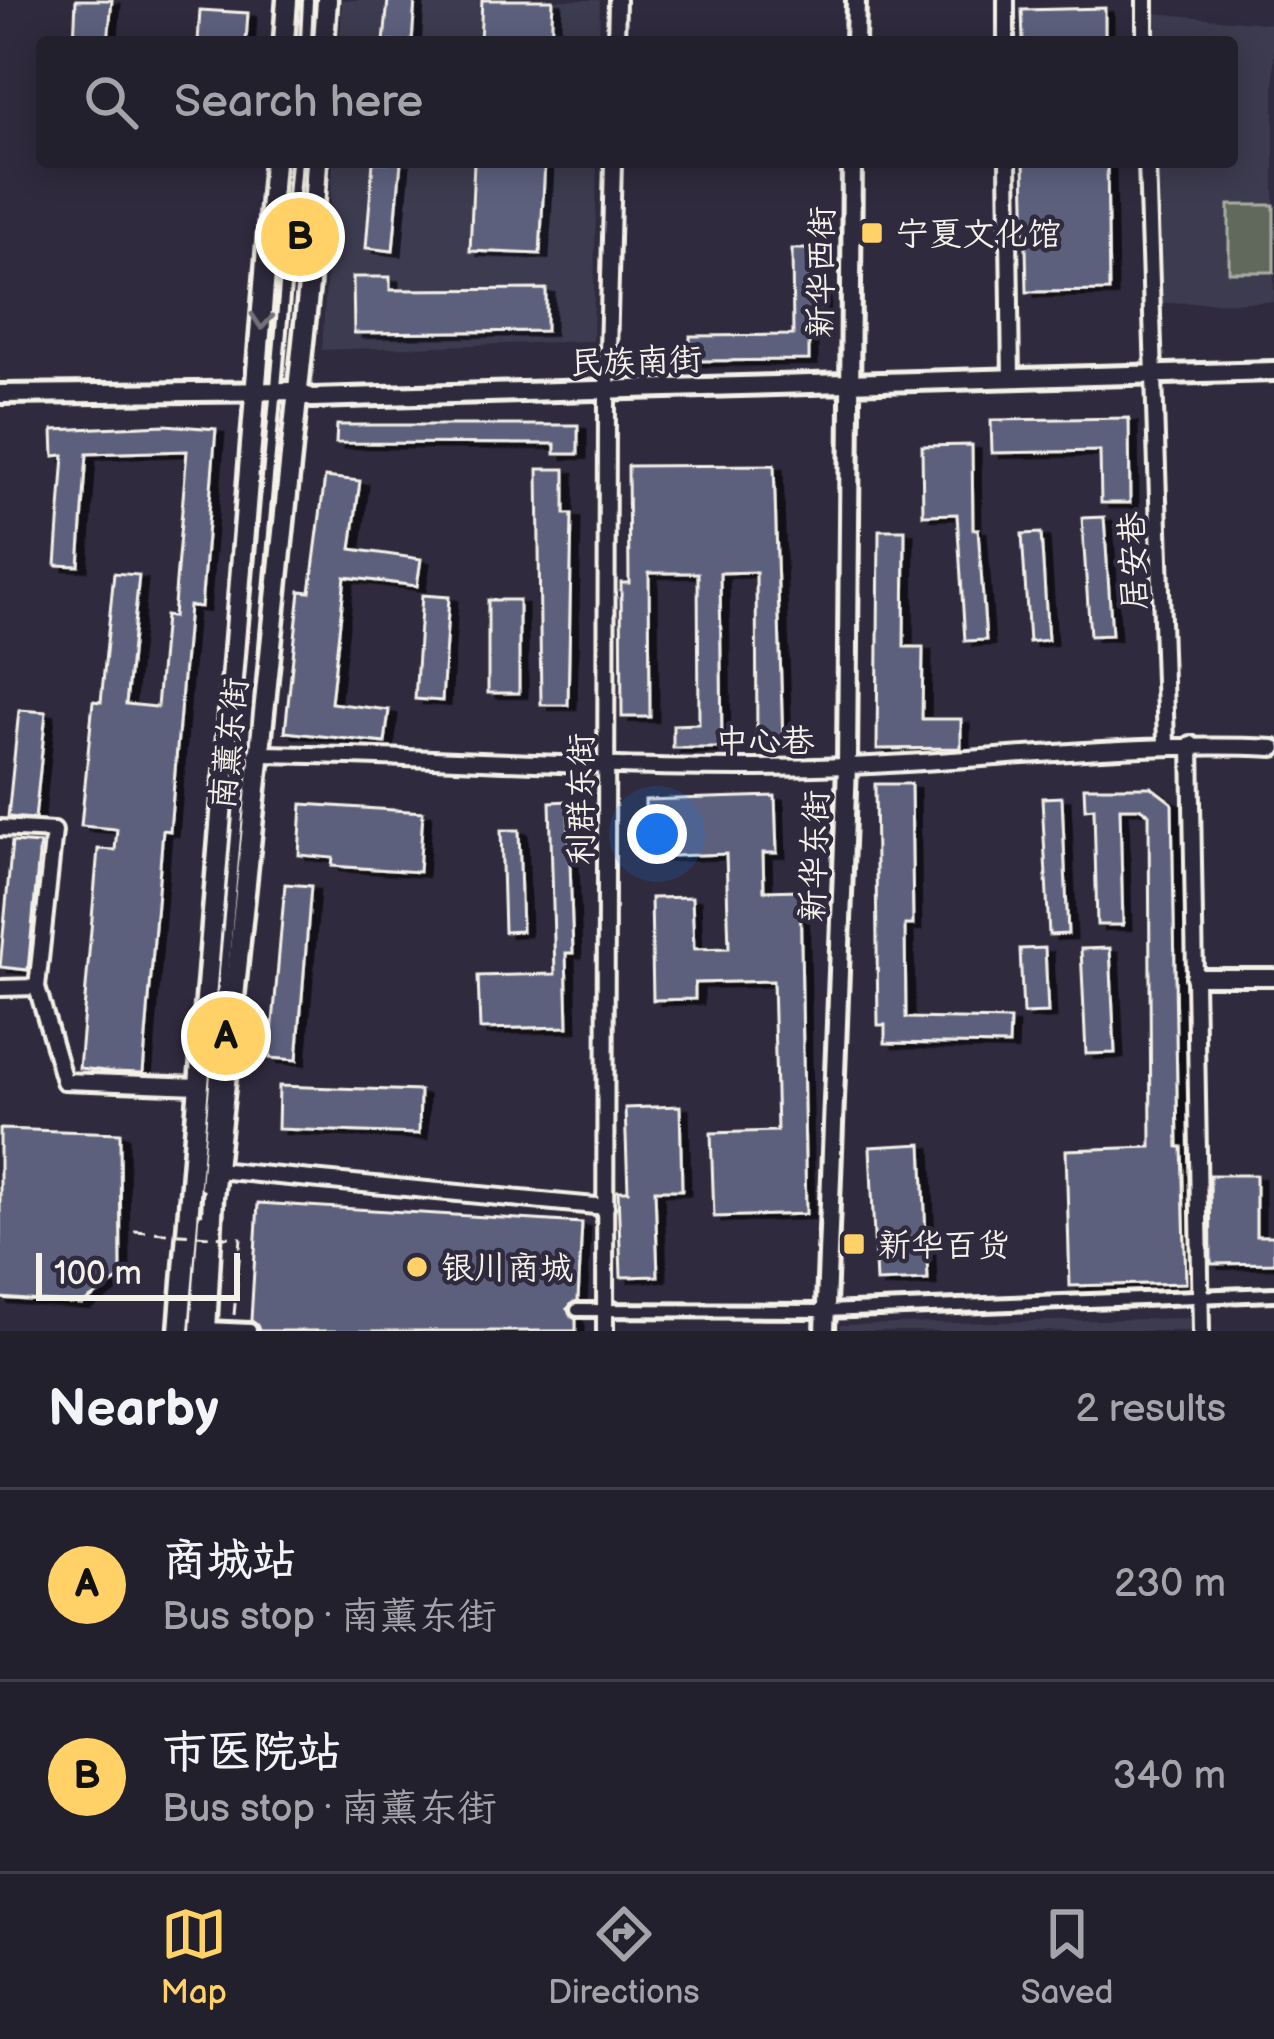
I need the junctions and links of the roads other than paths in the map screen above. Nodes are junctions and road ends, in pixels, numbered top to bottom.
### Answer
1 (287, 0) edge
2 (308, 0) edge
3 (327, 0) edge
4 (617, 0) edge
5 (856, 0) edge
6 (1006, 0) edge
7 (1144, 0) edge
8 (284, 36) edge
9 (305, 36) edge
10 (324, 36) edge
11 (616, 36) edge
12 (855, 36) edge
13 (1006, 36) edge
14 (1145, 36) edge
15 (274, 168) edge
16 (295, 168) edge
17 (317, 168) edge
18 (613, 168) edge
19 (852, 168) edge
20 (1008, 168) edge
21 (1147, 168) edge
22 (1274, 371) edge
23 (1151, 375) junction
24 (1011, 379) junction
25 (848, 383) junction
26 (276, 391) junction
27 (607, 391) junction
28 (0, 394) edge
29 (1166, 743) junction
30 (1191, 744) junction
31 (1274, 748) edge
32 (256, 754) junction
33 (847, 766) junction
34 (608, 767) junction
35 (0, 828) edge
36 (1194, 977) junction
37 (1274, 977) edge
38 (37, 987) junction
39 (0, 988) edge
40 (199, 1086) junction
41 (216, 1170) junction
42 (606, 1207) junction
43 (1274, 1294) edge
44 (1199, 1297) junction
45 (577, 1310) dead end
46 (825, 1311) junction
47 (606, 1312) junction
48 (233, 1328) edge
49 (202, 1330) edge
50 (250, 1330) edge
51 (179, 1331) edge
52 (605, 1331) edge
53 (825, 1331) edge
54 (1201, 1331) edge

1 - 8 main road
2 - 9 lane
3 - 10 main road
4 - 11 street
5 - 12 street
6 - 13 street
7 - 14 street
15 -> 26 main road, 南薰东街
16 - 26 lane
17 - 26 main road, 南薰东街
18 - 27 street, 利群东街
19 - 25 street, 新华西街
20 - 24 street
21 - 23 street, 居安巷
22 - 23 street, 民族南街
23 - 24 street, 民族南街
23 - 29 street, 居安巷
24 - 25 street, 民族南街
25 - 27 street, 民族南街
25 - 33 street, 新华东街
26 - 27 street, 民族南街
26 - 28 street, 民族南街
26 - 32 main road, 南薰东街
26 - 40 main road, 南薰东街
26 - 49 lane
27 - 34 street, 利群东街
29 - 30 street, 中心巷
29 - 33 street, 中心巷
30 - 31 street, 中心巷
30 - 36 street
32 - 34 street, 中心巷
32 - 41 main road, 南薰东街
33 - 34 street, 中心巷
33 - 46 street, 新华东街
34 - 42 street, 利群东街
35 - 38 street
36 - 37 street
36 - 44 street
38 - 39 street
38 - 40 street
40 - 51 main road, 南薰东街
41 - 42 street
41 - 49 main road, 南薰东街
42 - 47 street, 利群东街
43 - 44 street
44 - 46 street
44 - 54 street
45 - 47 street
46 - 47 street
46 - 53 street, 新华东街
47 - 52 street, 利群东街
48 - 49 street
48 - 50 street

